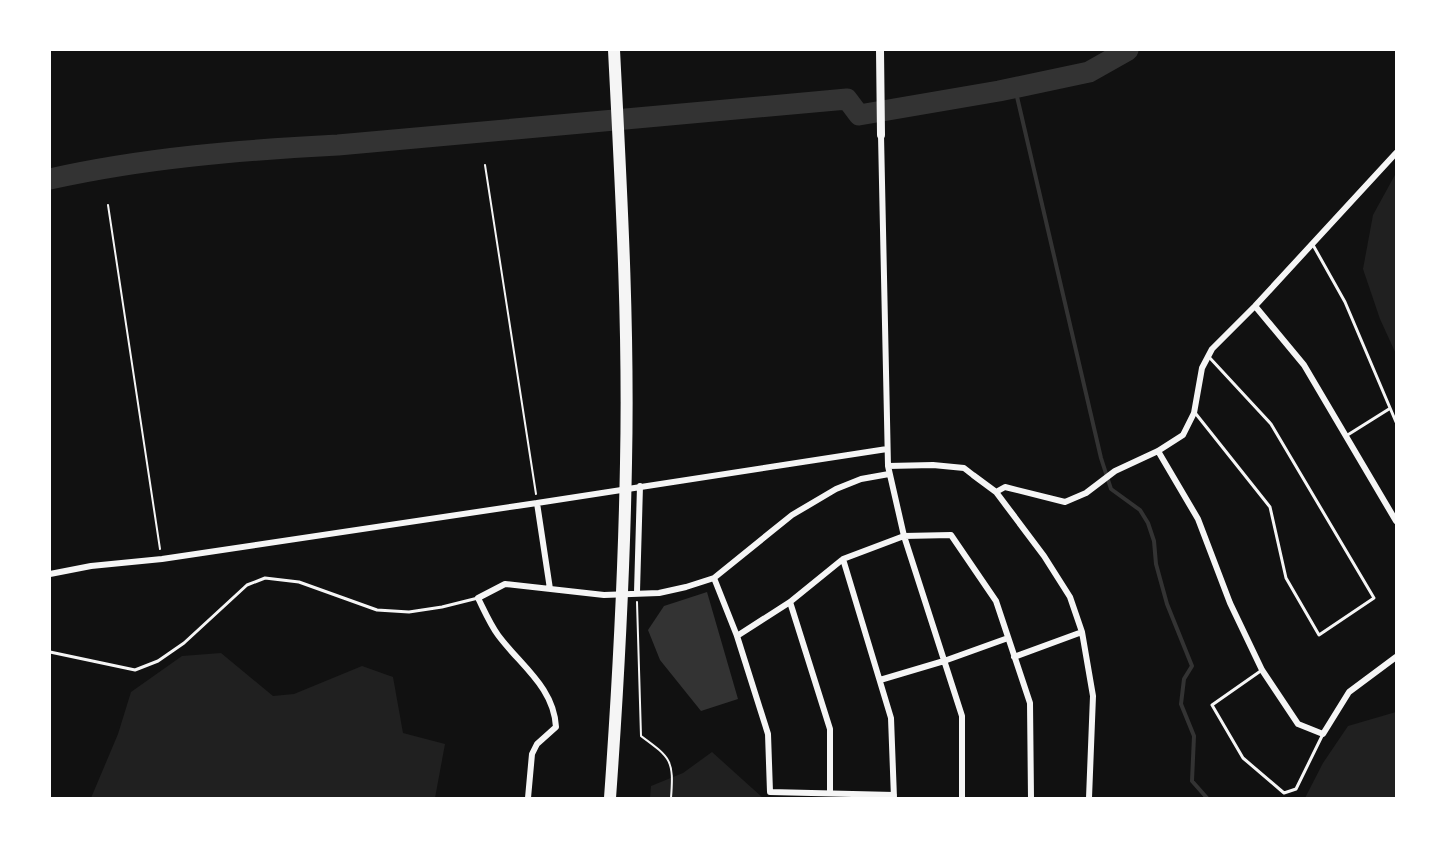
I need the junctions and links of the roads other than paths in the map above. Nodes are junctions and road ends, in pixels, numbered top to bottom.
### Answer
1 (614, 50) edge
2 (880, 50) edge
3 (881, 135) joint
4 (1396, 153) edge
5 (1312, 244) junction
6 (1255, 306) junction
7 (1208, 356) junction
8 (1389, 409) junction
9 (1194, 413) junction
10 (1396, 422) edge
11 (1346, 436) junction
12 (887, 448) junction
13 (1158, 451) junction
14 (888, 466) junction
15 (889, 474) junction
16 (640, 486) junction
17 (996, 492) junction
18 (537, 503) junction
19 (1396, 521) edge
20 (904, 536) junction
21 (843, 560) junction
22 (50, 574) edge
23 (714, 578) junction
24 (550, 589) junction
25 (637, 592) junction
26 (478, 598) junction
27 (790, 602) junction
28 (1082, 632) junction
29 (737, 636) junction
30 (1008, 638) junction
31 (50, 652) edge
32 (1014, 657) junction
33 (1396, 657) edge
34 (944, 661) junction
35 (1262, 670) junction
36 (880, 680) junction
37 (1323, 734) junction
38 (830, 793) junction
39 (610, 794) edge
40 (894, 797) edge
41 (528, 798) edge
42 (962, 798) edge
43 (1031, 798) edge
44 (1089, 798) edge

1 - 39 highway
2 - 3 street
3 - 12 street
4 - 5 street
5 - 6 street
5 - 8 lane
6 - 7 street
6 - 11 street
7 - 9 street
7 - 9 lane
8 - 10 lane
8 - 11 lane
9 - 13 street
11 - 19 street
12 - 14 street
12 - 16 street
13 - 17 street
13 - 35 street
14 - 15 street
14 - 17 street
15 - 20 street
15 - 23 street
16 - 18 street
16 - 25 street
17 - 28 street
18 - 22 street
18 - 24 street
20 - 21 street
20 - 30 street
20 - 34 street
21 - 27 street
21 - 36 street
23 - 25 street
23 - 29 street
24 - 25 street
24 - 26 street
26 - 31 lane
26 - 41 street
27 - 29 street
27 - 38 street
28 - 32 street
28 - 44 street
29 - 38 street
30 - 32 street
30 - 34 street
32 - 43 street
33 - 37 street
34 - 36 street
34 - 42 street
35 - 37 street
35 - 37 lane
36 - 40 street
38 - 40 street

